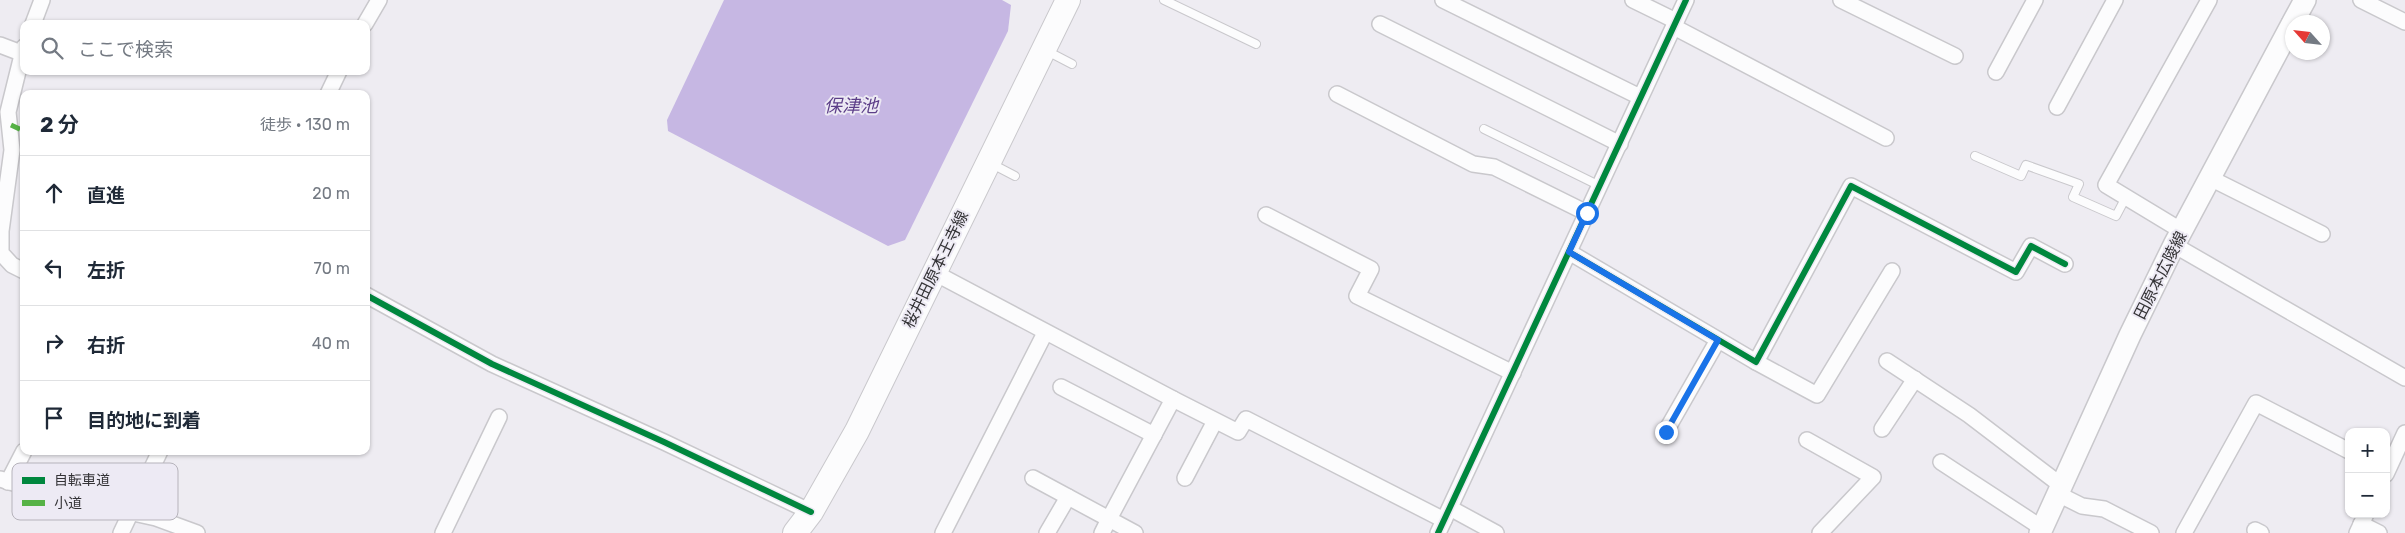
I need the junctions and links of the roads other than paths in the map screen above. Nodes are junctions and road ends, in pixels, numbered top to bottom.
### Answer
1 (42, 0) edge
2 (379, 0) edge
3 (1068, 0) edge
4 (1164, 0) edge
5 (1443, 0) edge
6 (1633, 0) edge
7 (1686, 0) edge
8 (1841, 0) edge
9 (2035, 0) edge
10 (2115, 0) edge
11 (2209, 0) edge
12 (2305, 0) edge
13 (2362, 0) edge
14 (2297, 15) edge
15 (34, 20) edge
16 (367, 20) edge
17 (2405, 22) edge
18 (1380, 24) dead end
19 (1675, 24) junction
20 (2285, 38) edge
21 (0, 44) edge
22 (1256, 44) dead end
23 (20, 49) edge
24 (1043, 49) junction
25 (1955, 56) dead end
26 (1072, 64) dead end
27 (20, 67) edge
28 (1996, 72) dead end
29 (337, 75) edge
30 (330, 90) edge
31 (1337, 94) dead end
32 (1640, 97) junction
33 (2057, 107) dead end
34 (5, 123) edge
35 (1484, 129) dead end
36 (1886, 138) dead end
37 (1620, 144) junction
38 (1974, 156) dead end
39 (988, 162) junction
40 (1015, 176) dead end
41 (2210, 178) junction
42 (1600, 186) junction
43 (2126, 197) junction
44 (1587, 213) junction
45 (1266, 215) dead end
46 (2322, 234) dead end
47 (2178, 238) junction
48 (1569, 252) junction
49 (2065, 264) dead end
50 (20, 269) edge
51 (1892, 271) dead end
52 (933, 272) junction
53 (370, 297) edge
54 (1044, 333) junction
55 (1718, 340) junction
56 (1886, 361) dead end
57 (1756, 362) junction
58 (1513, 373) junction
59 (2405, 378) edge
60 (1915, 379) junction
61 (1061, 387) dead end
62 (1172, 399) junction
63 (499, 417) dead end
64 (1215, 421) junction
65 (1882, 429) dead end
66 (1666, 432) dead end
67 (2405, 433) edge
68 (1154, 435) junction
69 (1808, 440) dead end
70 (2345, 449) edge
71 (2402, 450) edge
72 (1941, 462) dead end
73 (12, 468) edge
74 (2390, 468) edge
75 (1033, 478) dead end
76 (1185, 478) dead end
77 (4, 480) edge
78 (2060, 490) junction
79 (1068, 497) junction
80 (811, 512) junction
81 (128, 520) edge
82 (157, 520) edge
83 (1444, 520) edge
84 (2361, 524) edge
85 (1106, 526) edge
86 (2041, 531) edge
87 (121, 533) edge
88 (197, 533) edge
89 (443, 533) edge
90 (795, 533) edge
91 (943, 533) edge
92 (1047, 533) edge
93 (1134, 533) edge
94 (1496, 533) edge
95 (1820, 533) edge
96 (2151, 533) edge
97 (2184, 533) edge
98 (2379, 533) edge

1 - 15 street
2 - 16 street
3 - 24 main road, 桜井田原本王寺線
4 - 22 lane
5 - 32 street
6 - 19 street
7 - 19 street
8 - 25 street
9 - 28 street
10 - 33 street
11 - 43 street
12 - 14 main road, 田原本広陵線
13 - 17 street
18 - 37 street
19 - 32 street
19 - 36 street
20 - 41 main road, 田原本広陵線
21 - 23 street
24 - 26 lane
24 - 39 main road, 桜井田原本王寺線
27 - 34 street
29 - 30 street
31 - 44 street
32 - 37 street
34 - 50 street
35 - 42 lane
37 - 42 street
38 - 43 lane
39 - 40 lane
39 - 52 main road, 桜井田原本王寺線
41 - 46 street
41 - 47 main road, 田原本広陵線
42 - 44 street
43 - 47 street
44 - 48 street
45 - 58 street
47 - 59 street
47 - 78 main road, 田原本広陵線
48 - 55 street
48 - 58 street
49 - 57 street
51 - 57 street
52 - 54 street
52 - 80 main road, 桜井田原本王寺線
53 - 80 street
54 - 62 street
54 - 91 street
55 - 57 street
55 - 66 street
56 - 60 street
58 - 83 street
60 - 65 street
60 - 78 street
61 - 68 street
62 - 64 street
62 - 68 street
63 - 89 street
64 - 76 street
64 - 83 street
67 - 71 street
68 - 85 street
69 - 95 street
70 - 97 street
71 - 74 street
72 - 86 street
73 - 77 street
75 - 79 street
78 - 86 main road, 田原本広陵線
78 - 96 street
79 - 85 street
79 - 92 street
80 - 90 main road, 桜井田原本王寺線
81 - 87 street
82 - 88 street
83 - 94 street
84 - 98 street
85 - 93 street

